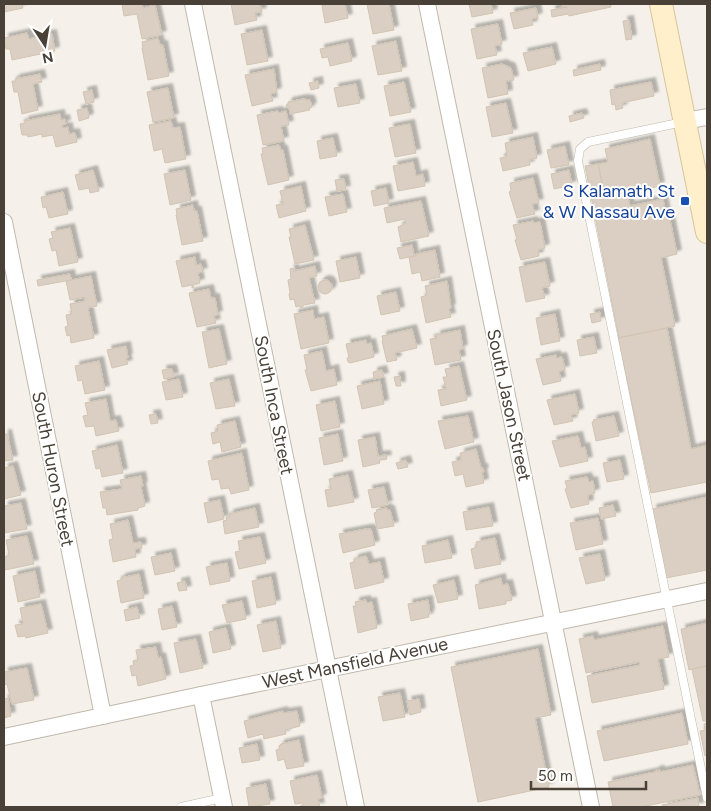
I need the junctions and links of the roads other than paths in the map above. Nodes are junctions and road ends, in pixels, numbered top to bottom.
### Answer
1 (193, 4) edge
2 (427, 4) edge
3 (661, 4) edge
4 (707, 117) edge
5 (685, 121) junction
6 (4, 222) edge
7 (707, 232) edge
8 (707, 591) edge
9 (666, 599) junction
10 (554, 622) junction
11 (328, 669) junction
12 (201, 695) junction
13 (103, 716) junction
14 (4, 738) edge
15 (707, 798) edge
16 (223, 803) edge
17 (181, 807) edge
18 (356, 807) edge
19 (591, 807) edge

1 - 11 street, South Inca Street
2 - 10 street, South Jason Street
3 - 5 street
4 - 5 street
5 - 7 street
5 - 9 lane
6 - 13 street, South Huron Street
8 - 9 street, West Mansfield Avenue
9 - 10 street, West Mansfield Avenue
9 - 15 lane
10 - 11 street, West Mansfield Avenue
10 - 19 street, South Jason Street
11 - 12 street, West Mansfield Avenue
11 - 18 street, South Inca Street
12 - 13 street, West Mansfield Avenue
12 - 16 street
13 - 14 street, West Mansfield Avenue
16 - 17 lane

